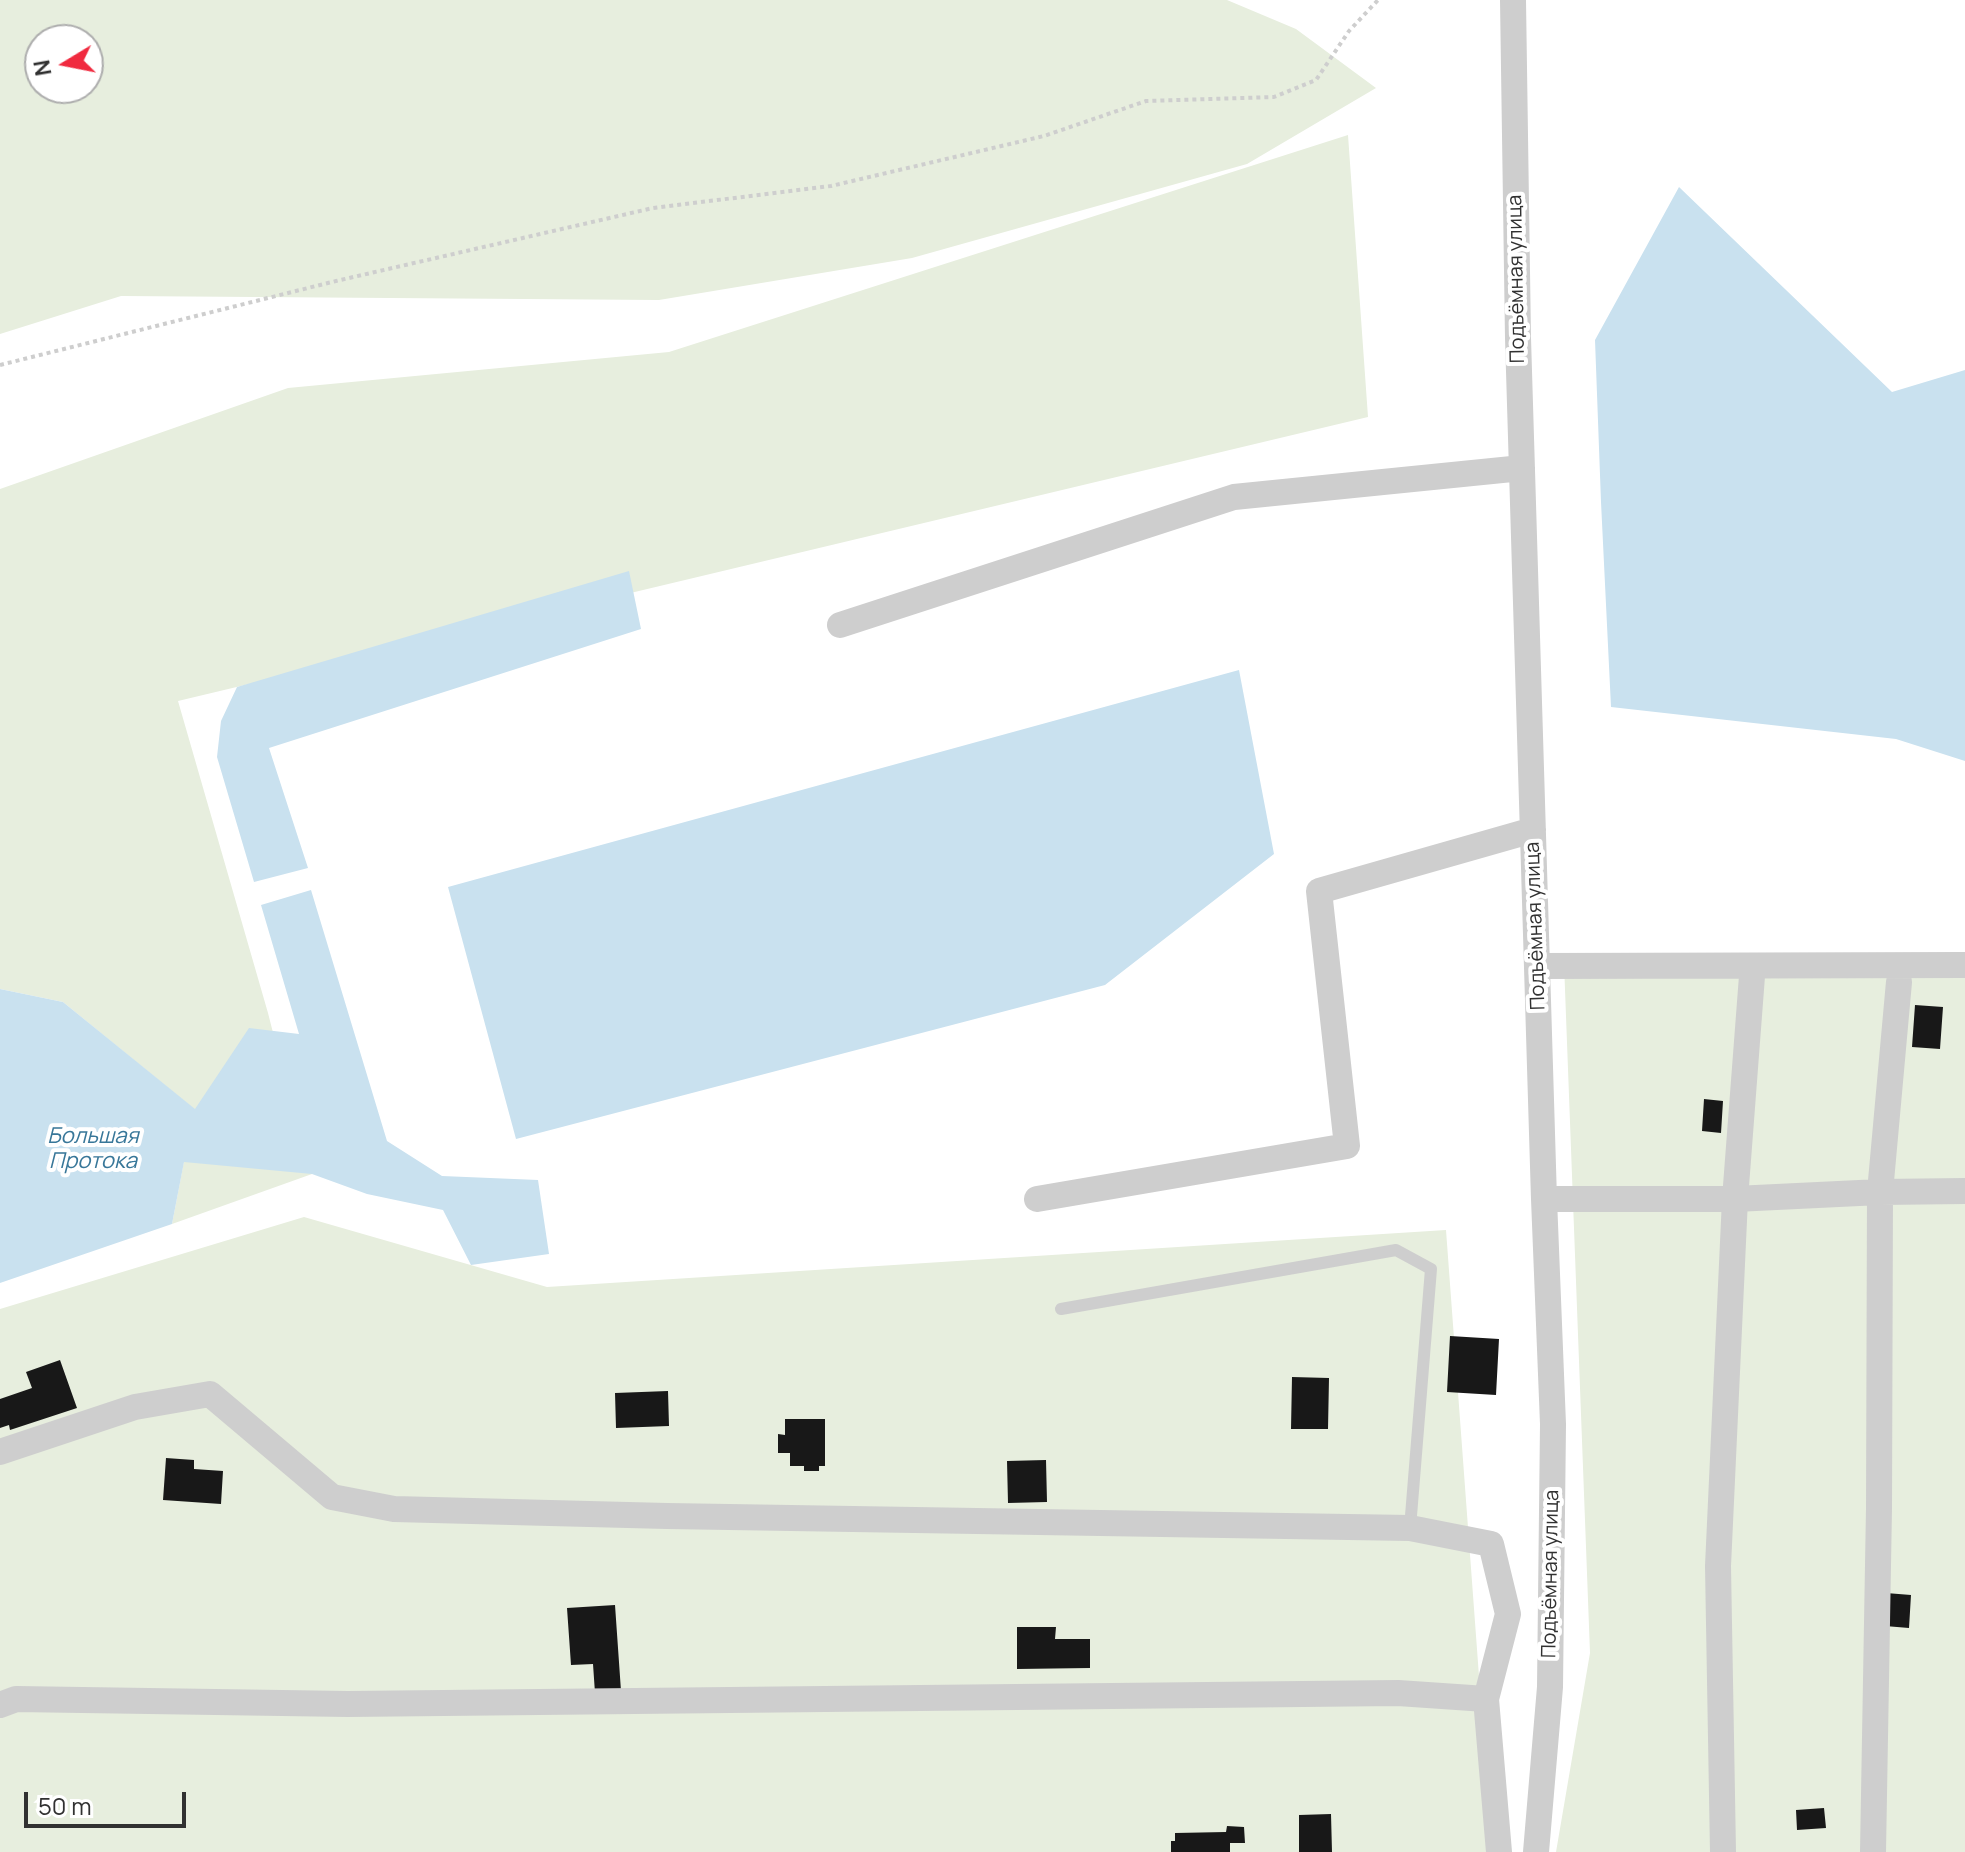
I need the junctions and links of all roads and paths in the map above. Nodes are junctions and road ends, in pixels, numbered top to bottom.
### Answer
1 (1378, 0) edge
2 (1513, 0) edge
3 (0, 365) edge
4 (1522, 468) junction
5 (840, 625) dead end
6 (1533, 830) junction
7 (1965, 965) edge
8 (1537, 966) junction
9 (1752, 976) dead end
10 (1899, 982) dead end
11 (1965, 1191) edge
12 (1880, 1192) junction
13 (1037, 1199) dead end
14 (1544, 1199) junction
15 (1735, 1199) junction
16 (1061, 1309) dead end
17 (0, 1452) edge
18 (1410, 1528) junction
19 (1486, 1699) junction
20 (0, 1705) edge
21 (1499, 1852) edge
22 (1536, 1852) edge
23 (1723, 1852) edge
24 (1873, 1852) edge

1 - 3 path
2 - 4 street, Подъёмная улица
4 - 5 street
4 - 6 street, Подъёмная улица
6 - 8 street, Подъёмная улица
6 - 13 street
7 - 8 street
8 - 14 street, Подъёмная улица
9 - 15 street
10 - 12 street
11 - 12 street
12 - 15 street
12 - 24 street
14 - 15 street
14 - 22 street, Подъёмная улица
15 - 23 street
16 - 18 lane
17 - 18 street
18 - 19 street
19 - 20 street
19 - 21 street

